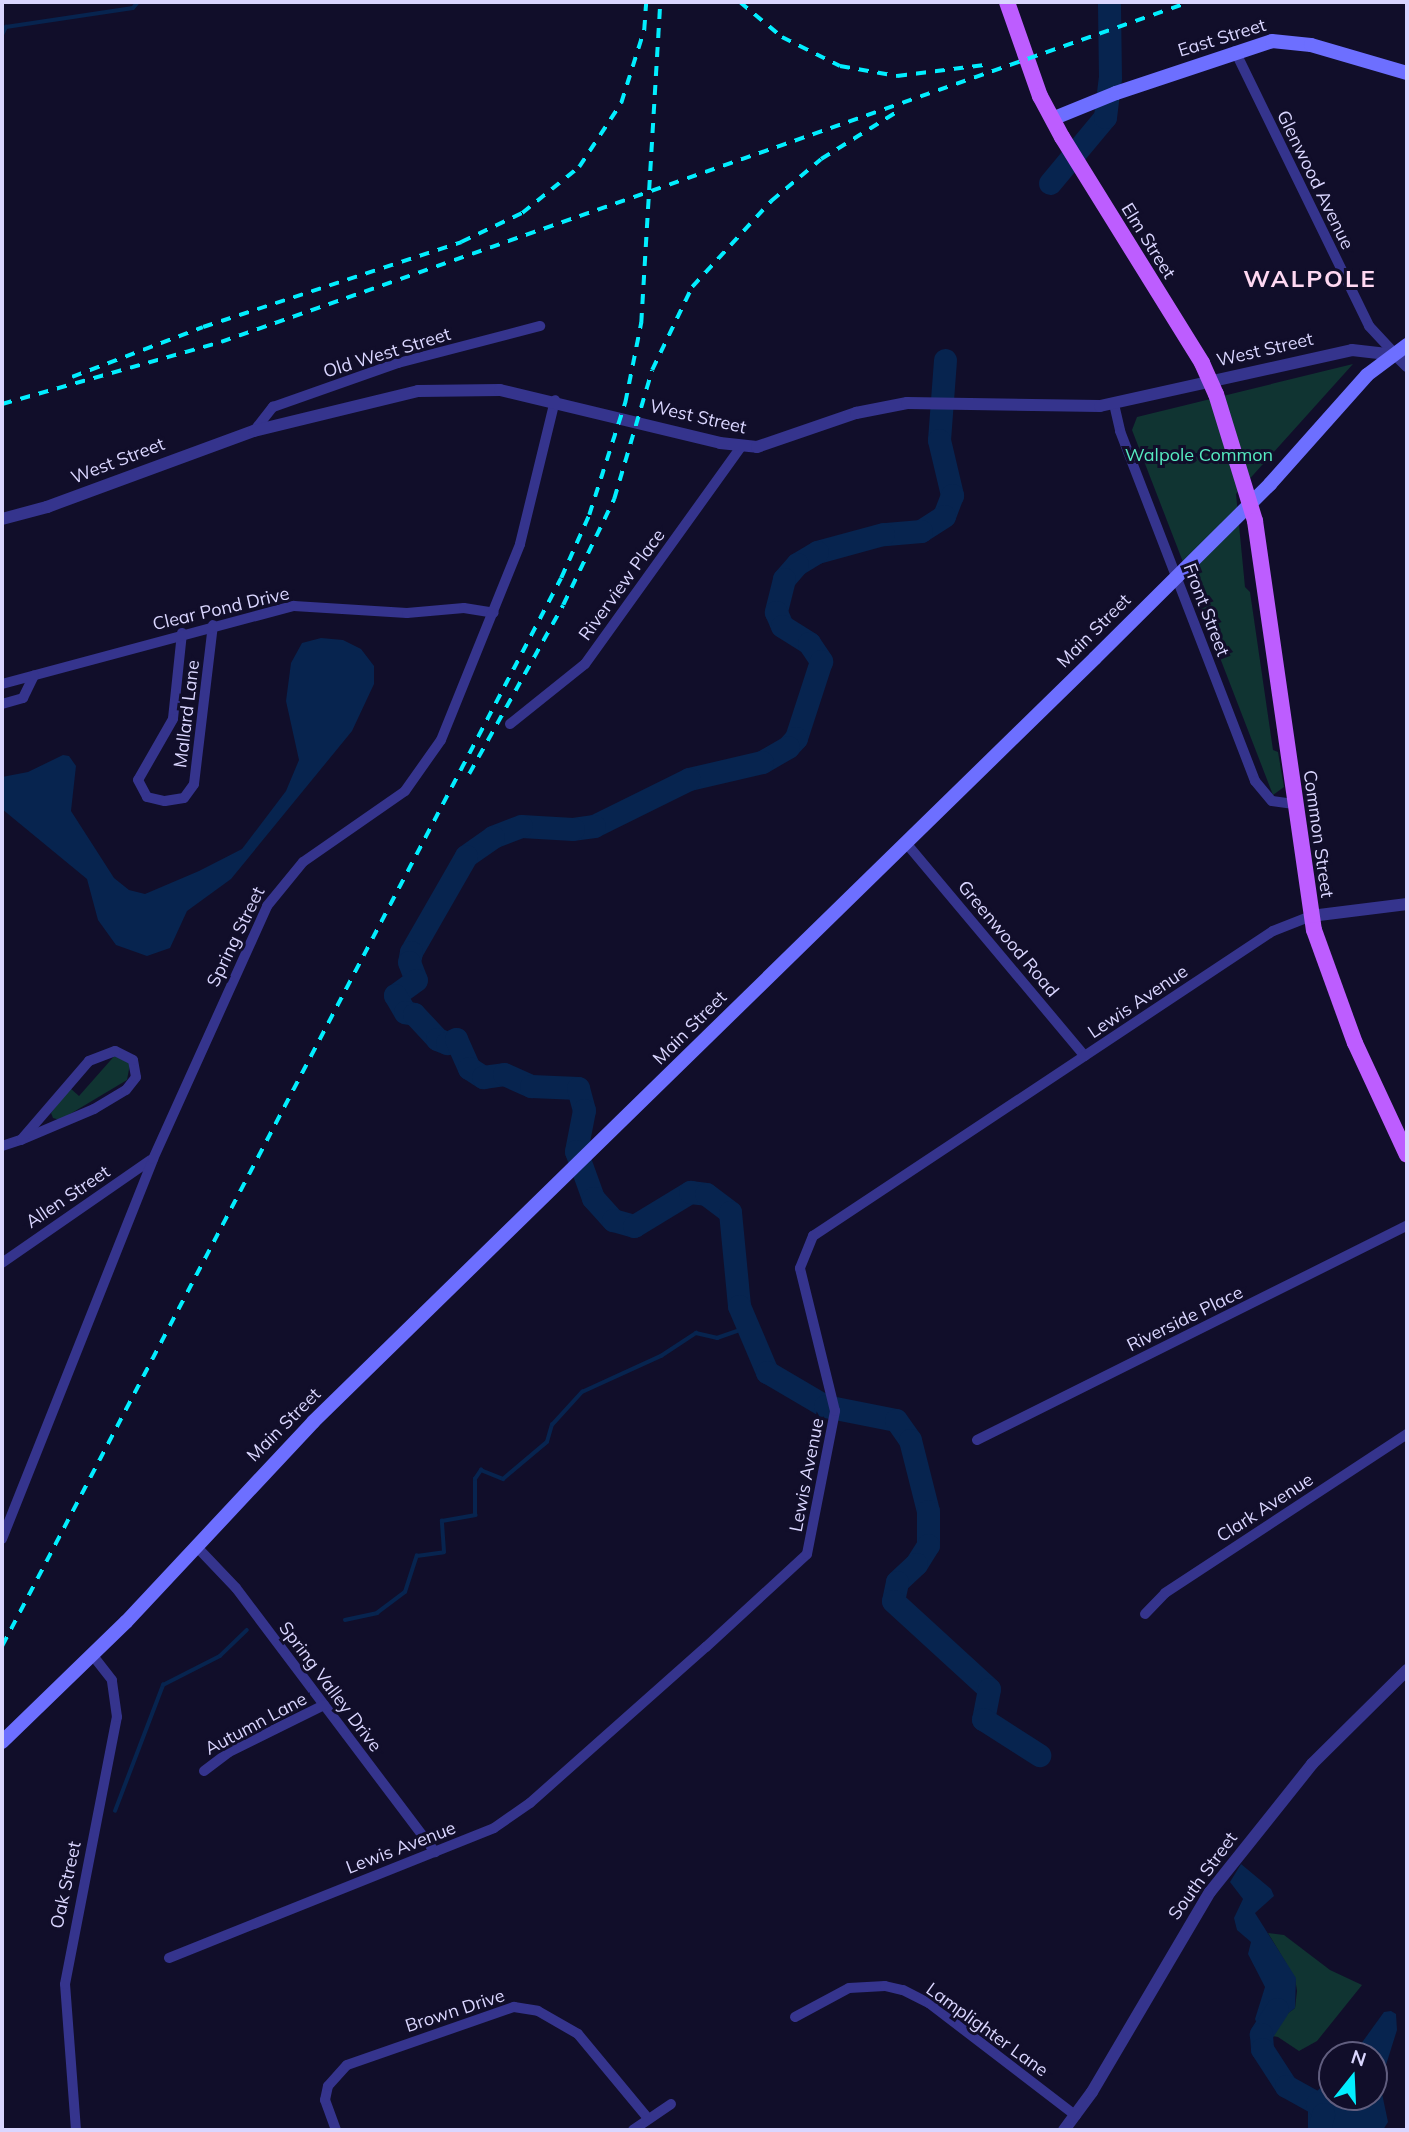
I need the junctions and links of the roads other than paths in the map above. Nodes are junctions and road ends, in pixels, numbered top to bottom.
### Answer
1 (1007, 2) edge
2 (1235, 51) junction
3 (1407, 73) edge
4 (1052, 119) junction
5 (540, 326) dead end
6 (1407, 345) edge
7 (1396, 355) junction
8 (1407, 366) edge
9 (1212, 381) junction
10 (555, 400) junction
11 (1114, 404) junction
12 (254, 431) junction
13 (741, 447) junction
14 (1251, 503) junction
15 (2, 519) edge
16 (1176, 576) junction
17 (494, 613) junction
18 (213, 625) junction
19 (182, 633) junction
20 (34, 675) junction
21 (2, 684) edge
22 (2, 704) edge
23 (510, 724) dead end
24 (1294, 804) junction
25 (906, 843) junction
26 (1407, 904) edge
27 (1311, 916) junction
28 (1086, 1056) junction
29 (22, 1140) junction
30 (2, 1146) edge
31 (1407, 1155) edge
32 (153, 1159) junction
33 (1407, 1226) edge
34 (2, 1263) edge
35 (1407, 1434) edge
36 (977, 1440) dead end
37 (2, 1539) edge
38 (196, 1546) junction
39 (1145, 1614) dead end
40 (93, 1656) junction
41 (1407, 1670) edge
42 (324, 1705) junction
43 (2, 1742) edge
44 (204, 1771) dead end
45 (435, 1852) junction
46 (169, 1958) dead end
47 (795, 2017) dead end
48 (671, 2104) dead end
49 (1076, 2116) junction
50 (647, 2118) junction
51 (76, 2130) edge
52 (336, 2130) edge
53 (633, 2130) edge
54 (1064, 2130) edge

1 - 4 main road, Elm Street
2 - 3 main road, East Street
2 - 4 main road, East Street
2 - 7 street, Glenwood Avenue
4 - 9 main road, Elm Street
5 - 12 street, Old West Street
6 - 7 main road, Main Street
7 - 8 street
7 - 9 street, West Street
7 - 14 main road, Main Street
9 - 11 street, West Street
9 - 14 main road, Elm Street
10 - 12 street, West Street
10 - 13 street, West Street
10 - 17 street, Spring Street
11 - 13 street, West Street
11 - 16 street, Front Street
12 - 15 street, West Street
13 - 23 street, Riverview Place
14 - 16 main road, Main Street
14 - 24 main road, Common Street
16 - 24 street, Front Street
16 - 25 main road, Main Street
17 - 18 street, Clear Pond Drive
17 - 32 street, Spring Street
18 - 19 street, Clear Pond Drive
18 - 19 street, Mallard Lane
19 - 20 street, Clear Pond Drive
20 - 21 street, Clear Pond Drive
20 - 22 street
24 - 27 main road, Common Street
25 - 28 street, Greenwood Road
25 - 38 main road, Main Street
26 - 27 street
27 - 28 street, Lewis Avenue
27 - 31 main road, Common Street
28 - 45 street, Lewis Avenue
29 - 29 street
29 - 30 street
32 - 34 street, Allen Street
32 - 37 street, Spring Street
33 - 36 street, Riverside Place
35 - 39 street, Clark Avenue
38 - 40 main road, Main Street
38 - 42 street, Spring Valley Drive
40 - 43 main road, Main Street
40 - 51 street, Oak Street
41 - 49 street, South Street
42 - 44 street, Autumn Lane
42 - 45 street, Spring Valley Drive
45 - 46 street, Lewis Avenue
47 - 49 street, Lamplighter Lane
48 - 50 street
49 - 54 street, South Street
50 - 52 street, Brown Drive
50 - 53 street

